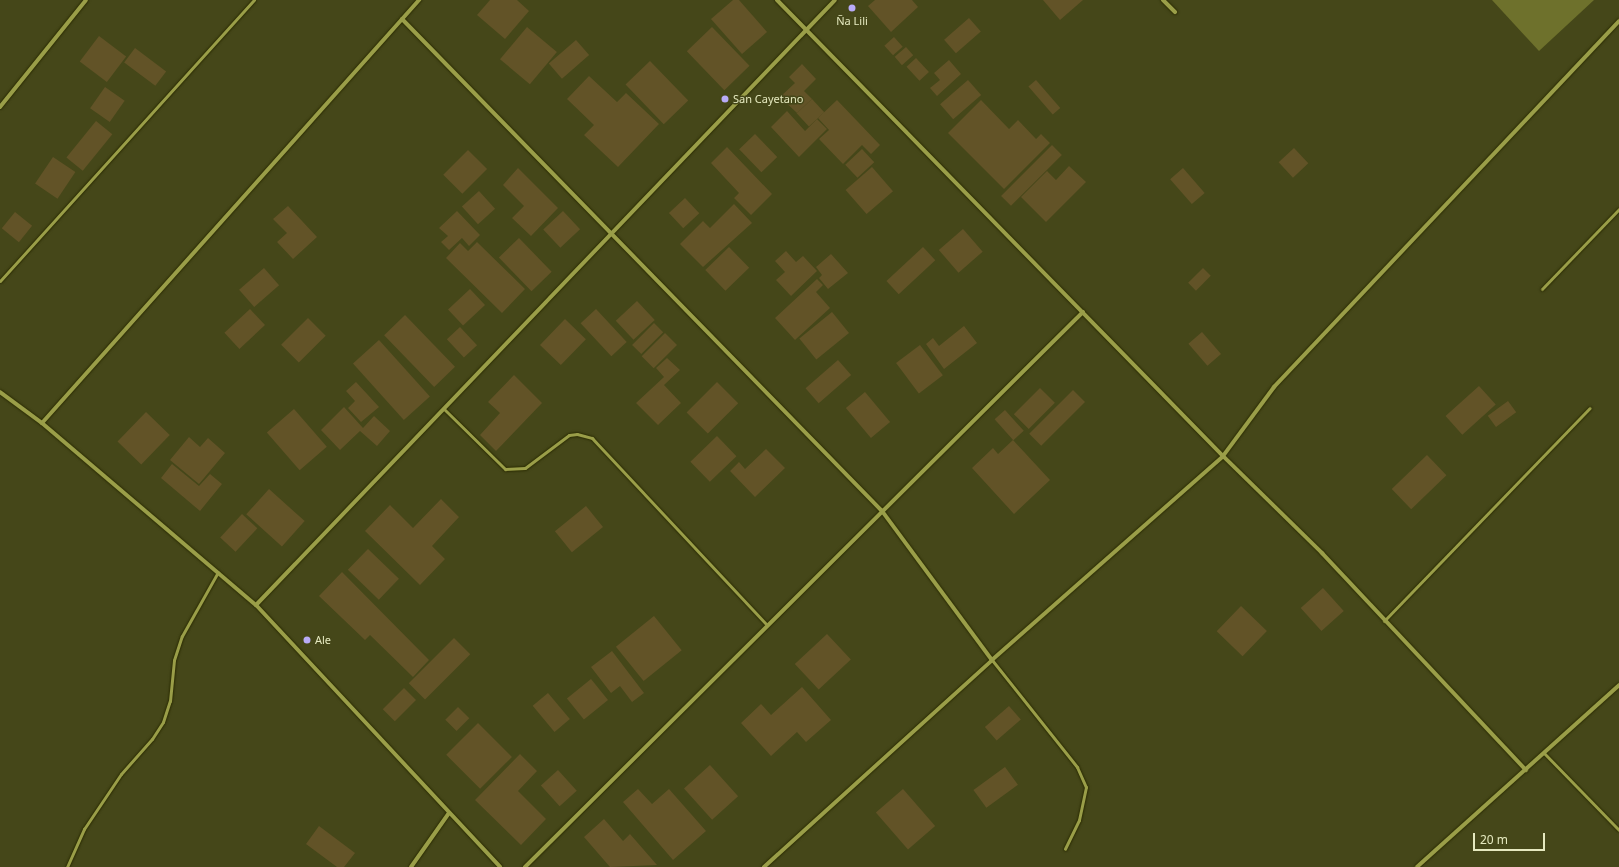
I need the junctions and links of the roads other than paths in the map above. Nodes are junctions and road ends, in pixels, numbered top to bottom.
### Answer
1 (86, 0) edge
2 (254, 0) edge
3 (419, 0) edge
4 (777, 0) edge
5 (835, 0) edge
6 (1163, 0) edge
7 (1175, 12) dead end
8 (402, 19) junction
9 (1619, 20) edge
10 (806, 30) junction
11 (0, 107) edge
12 (1619, 209) edge
13 (611, 233) junction
14 (0, 281) edge
15 (1542, 289) dead end
16 (1083, 312) junction
17 (0, 392) edge
18 (1590, 408) dead end
19 (444, 409) junction
20 (42, 423) junction
21 (1223, 456) junction
22 (882, 511) junction
23 (218, 572) junction
24 (256, 605) junction
25 (1384, 621) junction
26 (767, 625) junction
27 (992, 660) junction
28 (1619, 685) edge
29 (1544, 753) junction
30 (1526, 770) junction
31 (450, 813) junction
32 (1619, 830) edge
33 (1065, 849) dead end
34 (67, 867) edge
35 (411, 867) edge
36 (500, 867) edge
37 (525, 867) edge
38 (764, 867) edge
39 (1417, 867) edge

1 - 11 street
2 - 14 lane
3 - 8 street
4 - 10 street
5 - 10 street
6 - 7 street
8 - 13 street
8 - 20 street
9 - 21 street
10 - 13 street
10 - 16 street
12 - 15 lane
13 - 19 street
13 - 22 street
16 - 21 street
16 - 22 street
17 - 20 street
18 - 25 lane
19 - 24 street
19 - 26 lane
20 - 23 street
21 - 25 street
21 - 27 street
22 - 26 street
22 - 27 street
23 - 24 street
23 - 34 lane
24 - 31 street
25 - 30 street
26 - 37 street
27 - 33 lane
27 - 38 street
28 - 29 street
29 - 30 street
29 - 32 lane
30 - 39 street
31 - 35 street
31 - 36 street

